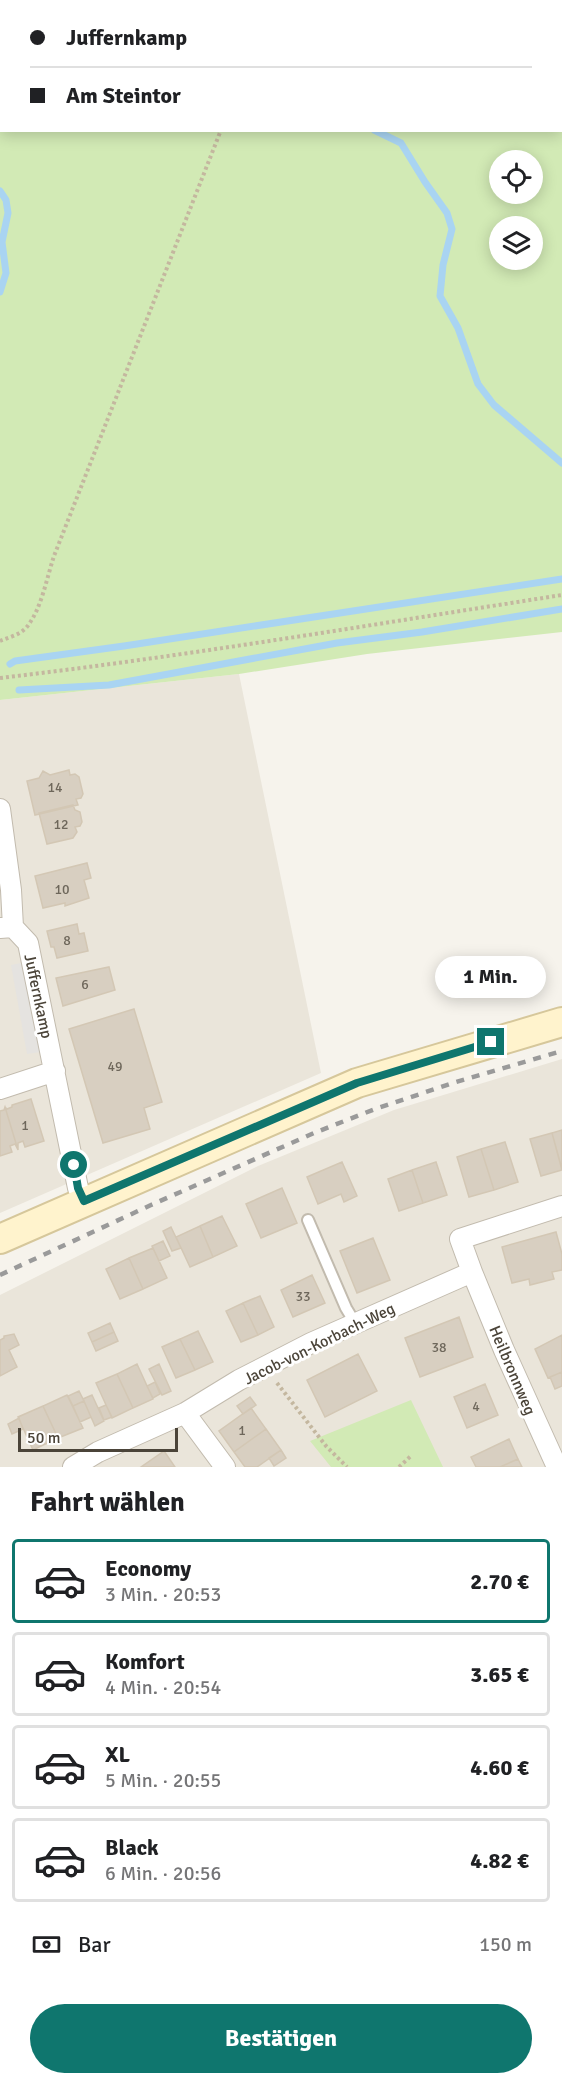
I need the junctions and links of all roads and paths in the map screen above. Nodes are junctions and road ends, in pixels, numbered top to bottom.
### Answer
1 (220, 132) edge
2 (562, 595) edge
3 (0, 640) edge
4 (0, 678) edge
5 (0, 809) edge
6 (6, 927) edge
7 (562, 1022) edge
8 (55, 1071) junction
9 (0, 1089) edge
10 (84, 1201) junction
11 (562, 1206) edge
12 (308, 1220) dead end
13 (0, 1239) edge
14 (472, 1272) junction
15 (355, 1323) junction
16 (268, 1367) junction
17 (185, 1413) junction
18 (412, 1455) dead end
19 (73, 1467) edge
20 (225, 1467) edge
21 (347, 1467) edge
22 (399, 1467) edge
23 (557, 1467) edge

1 - 3 path
2 - 4 path
5 - 6 street, Juffernkamp
6 - 8 street, Juffernkamp
7 - 10 street
8 - 9 street
8 - 10 street, Juffernkamp
10 - 13 street
11 - 14 street
12 - 15 lane
14 - 15 street, Jacob-von-Korbach-Weg
14 - 23 street, Heilbronnweg
15 - 16 street, Jacob-von-Korbach-Weg
16 - 17 street, Jacob-von-Korbach-Weg
16 - 21 path
17 - 19 street, Jacob-von-Korbach-Weg
17 - 20 street
18 - 22 path

